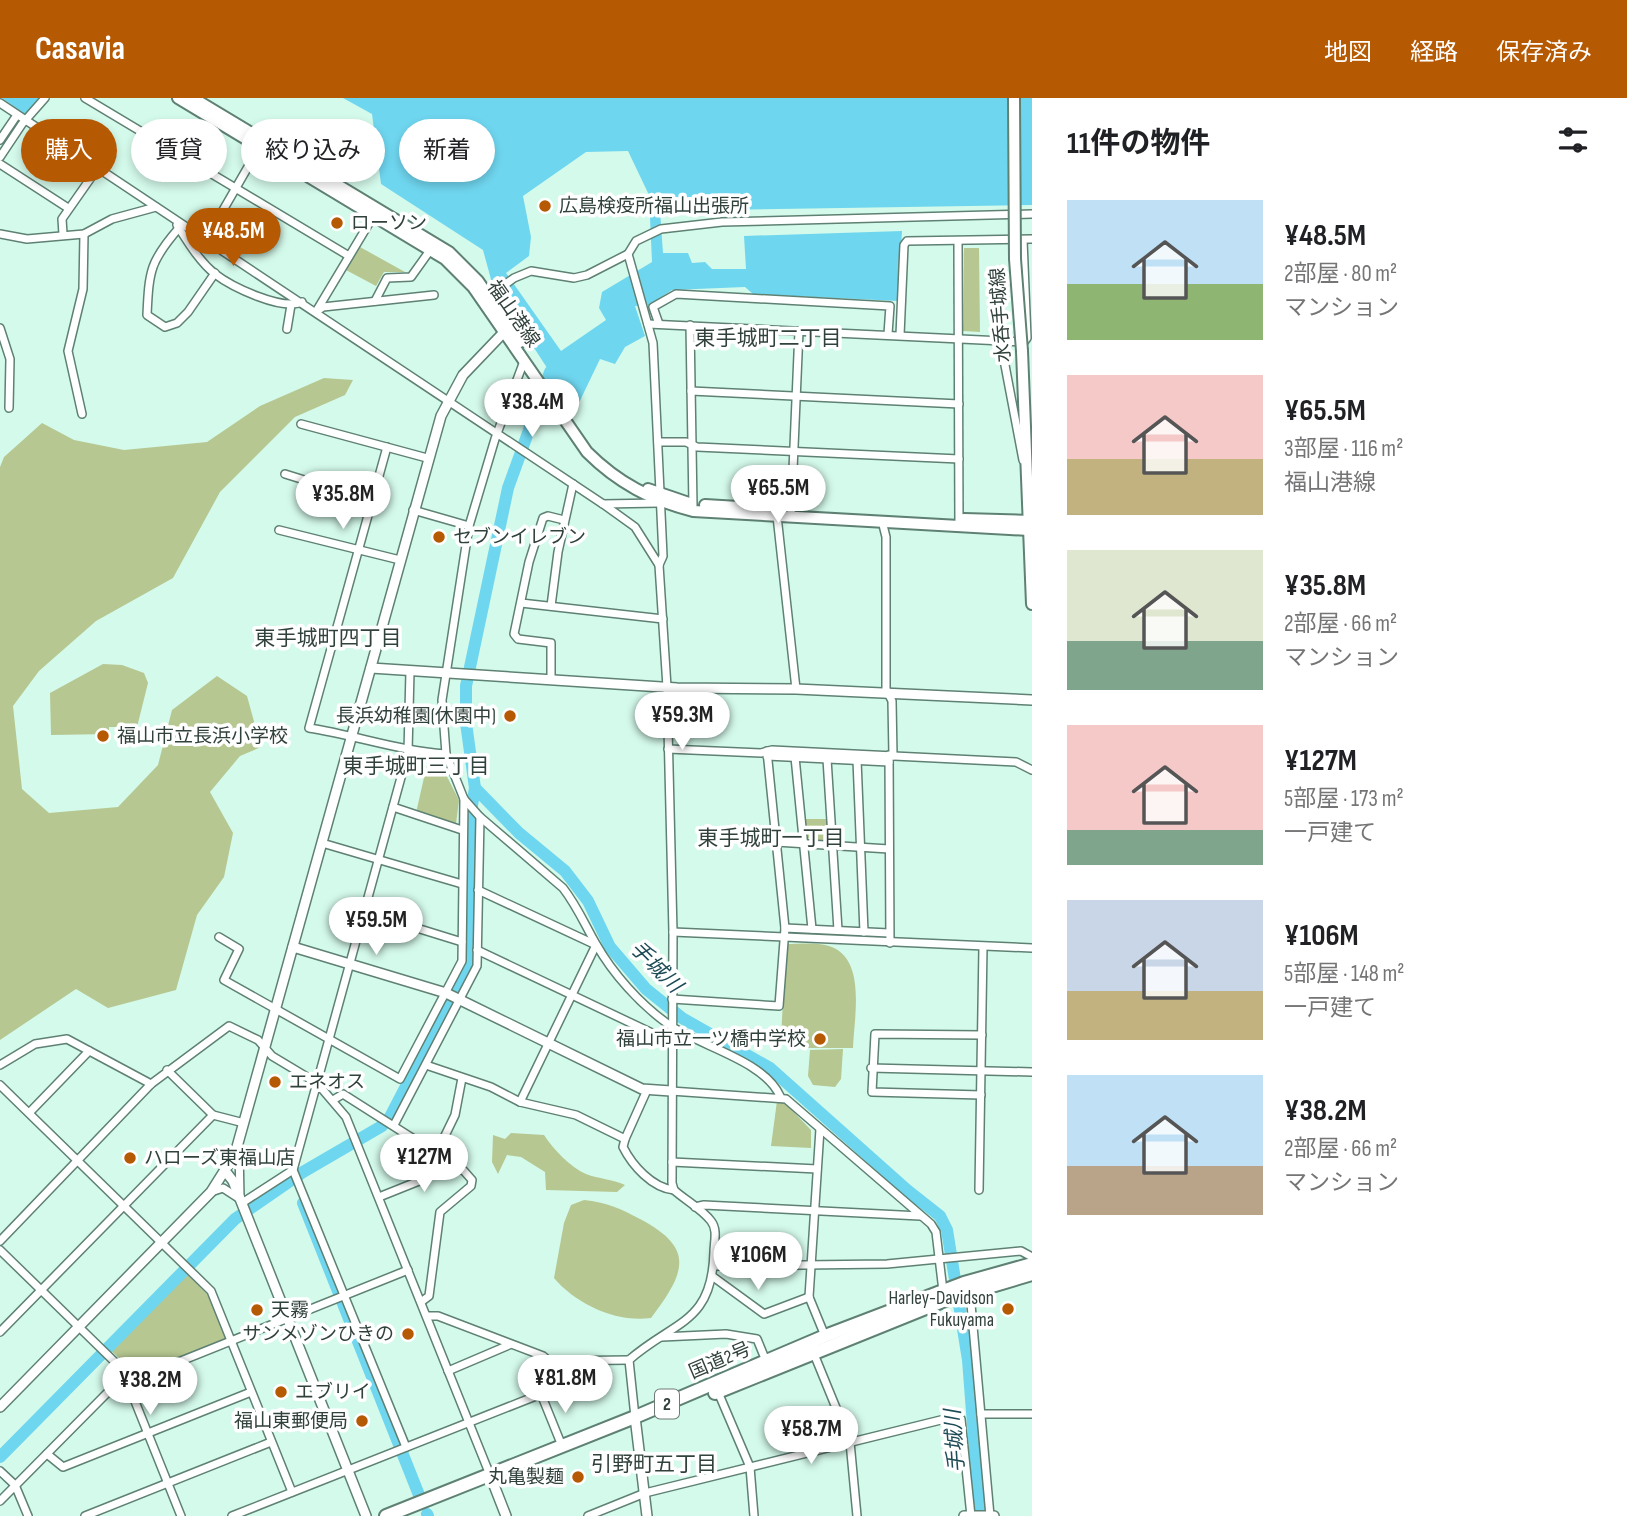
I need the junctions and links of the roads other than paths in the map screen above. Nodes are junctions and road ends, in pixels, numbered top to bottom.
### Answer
1 (46, 98) edge
2 (85, 98) edge
3 (178, 98) edge
4 (193, 98) edge
5 (1014, 98) edge
6 (0, 103) edge
7 (17, 115) junction
8 (23, 119) edge
9 (28, 119) edge
10 (21, 128) edge
11 (241, 135) edge
12 (0, 140) edge
13 (0, 156) edge
14 (0, 164) edge
15 (241, 180) edge
16 (87, 182) edge
17 (117, 182) edge
18 (319, 182) edge
19 (236, 189) junction
20 (156, 207) junction
21 (68, 208) junction
22 (1032, 214) edge
23 (374, 215) junction
24 (176, 219) junction
25 (179, 228) junction
26 (0, 234) edge
27 (63, 234) junction
28 (84, 234) junction
29 (208, 239) junction
30 (1028, 239) edge
31 (958, 241) junction
32 (431, 248) junction
33 (628, 254) junction
34 (349, 256) junction
35 (215, 274) junction
36 (491, 294) junction
37 (434, 296) dead end
38 (375, 301) junction
39 (302, 302) junction
40 (291, 305) junction
41 (317, 311) junction
42 (648, 324) junction
43 (659, 324) junction
44 (690, 325) junction
45 (0, 328) edge
46 (287, 329) dead end
47 (507, 330) junction
48 (799, 331) junction
49 (888, 334) junction
50 (900, 335) junction
51 (958, 338) junction
52 (1004, 341) junction
53 (527, 361) junction
54 (691, 391) junction
55 (797, 396) junction
56 (447, 399) junction
57 (959, 404) junction
58 (9, 408) dead end
59 (82, 414) dead end
60 (301, 424) dead end
61 (499, 433) junction
62 (658, 442) junction
63 (692, 444) junction
64 (387, 447) junction
65 (793, 452) junction
66 (427, 458) junction
67 (959, 459) junction
68 (1028, 470) junction
69 (285, 474) dead end
70 (573, 484) junction
71 (660, 498) junction
72 (372, 501) junction
73 (603, 504) junction
74 (693, 508) junction
75 (413, 510) junction
76 (791, 513) junction
77 (777, 516) junction
78 (564, 520) junction
79 (882, 521) junction
80 (959, 522) junction
81 (469, 526) junction
82 (1031, 526) edge
83 (279, 530) dead end
84 (359, 550) junction
85 (400, 560) junction
86 (659, 565) junction
87 (521, 603) junction
88 (1032, 604) edge
89 (551, 606) junction
90 (663, 620) junction
91 (371, 668) junction
92 (410, 671) junction
93 (446, 673) junction
94 (551, 680) junction
95 (667, 687) junction
96 (796, 689) junction
97 (889, 694) junction
98 (1032, 700) edge
99 (352, 734) junction
100 (668, 749) junction
101 (408, 752) junction
102 (446, 754) junction
103 (767, 754) junction
104 (796, 757) junction
105 (890, 758) junction
106 (827, 759) junction
107 (858, 760) junction
108 (1032, 770) edge
109 (465, 800) junction
110 (393, 807) junction
111 (478, 815) junction
112 (462, 830) junction
113 (776, 842) junction
114 (322, 843) junction
115 (804, 844) junction
116 (832, 846) junction
117 (861, 848) junction
118 (889, 849) junction
119 (379, 860) junction
120 (462, 884) junction
121 (478, 890) junction
122 (365, 912) junction
123 (785, 928) junction
124 (812, 929) junction
125 (838, 930) junction
126 (673, 932) junction
127 (864, 932) junction
128 (889, 933) junction
129 (219, 936) dead end
130 (784, 938) junction
131 (462, 942) junction
132 (890, 943) junction
133 (596, 944) junction
134 (293, 947) junction
135 (983, 947) junction
136 (1032, 948) edge
137 (477, 950) junction
138 (349, 964) junction
139 (572, 995) junction
140 (453, 996) junction
141 (672, 1000) junction
142 (275, 1009) junction
143 (672, 1024) junction
144 (982, 1035) junction
145 (329, 1039) junction
146 (671, 1042) junction
147 (548, 1043) junction
148 (265, 1048) junction
149 (89, 1051) junction
150 (0, 1065) edge
151 (426, 1065) junction
152 (871, 1068) junction
153 (167, 1070) junction
154 (1032, 1072) edge
155 (982, 1073) junction
156 (463, 1078) junction
157 (317, 1083) junction
158 (151, 1084) junction
159 (0, 1086) edge
160 (647, 1090) junction
161 (671, 1091) junction
162 (981, 1095) junction
163 (780, 1096) junction
164 (333, 1100) junction
165 (520, 1102) junction
166 (30, 1112) junction
167 (214, 1115) junction
168 (244, 1123) junction
169 (390, 1123) junction
170 (820, 1129) junction
171 (625, 1139) junction
172 (238, 1143) junction
173 (438, 1155) junction
174 (79, 1160) junction
175 (672, 1163) junction
176 (817, 1170) junction
177 (226, 1172) junction
178 (296, 1175) junction
179 (674, 1190) junction
180 (979, 1190) dead end
181 (211, 1192) junction
182 (379, 1197) junction
183 (125, 1206) junction
184 (243, 1206) junction
185 (695, 1207) junction
186 (814, 1211) junction
187 (921, 1216) junction
188 (0, 1241) edge
189 (164, 1241) junction
190 (0, 1250) edge
191 (941, 1257) junction
192 (1032, 1257) edge
193 (811, 1264) junction
194 (1032, 1264) edge
195 (715, 1266) junction
196 (408, 1270) junction
197 (1032, 1274) edge
198 (712, 1276) junction
199 (966, 1289) junction
200 (40, 1291) junction
201 (946, 1293) junction
202 (342, 1297) junction
203 (809, 1297) junction
204 (421, 1301) junction
205 (427, 1316) junction
206 (287, 1318) junction
207 (79, 1328) junction
208 (0, 1332) edge
209 (825, 1336) junction
210 (662, 1337) junction
211 (232, 1340) junction
212 (509, 1345) junction
213 (814, 1354) junction
214 (629, 1360) junction
215 (549, 1361) junction
216 (767, 1362) junction
217 (448, 1371) junction
218 (127, 1382) junction
219 (251, 1392) junction
220 (718, 1392) junction
221 (541, 1394) junction
222 (0, 1407) edge
223 (981, 1414) junction
224 (1032, 1414) edge
225 (635, 1421) junction
226 (468, 1422) junction
227 (147, 1433) junction
228 (271, 1442) junction
229 (850, 1442) junction
230 (562, 1446) junction
231 (402, 1449) junction
232 (47, 1454) junction
233 (750, 1467) junction
234 (347, 1470) junction
235 (0, 1471) edge
236 (491, 1479) junction
237 (168, 1483) junction
238 (15, 1485) junction
239 (292, 1492) junction
240 (645, 1493) junction
241 (0, 1501) edge
242 (27, 1516) edge
243 (85, 1516) edge
244 (181, 1516) edge
245 (232, 1516) edge
246 (366, 1516) edge
247 (386, 1516) edge
248 (408, 1516) edge
249 (506, 1516) edge
250 (588, 1516) edge
251 (647, 1516) edge
252 (754, 1516) edge
253 (858, 1516) edge
254 (964, 1516) edge
255 (972, 1516) edge
256 (991, 1516) edge

1 - 9 street
2 - 19 street
3 - 11 main road, 福山港線
4 - 36 main road, 福山港線
5 - 68 main road, 水呑手城線, bridge
6 - 7 street
7 - 8 street
7 - 12 street
10 - 13 street
14 - 21 street
15 - 19 street
16 - 21 street
17 - 20 street
18 - 23 main road, 福山港線
19 - 29 street
19 - 34 street
20 - 24 street
20 - 28 street
21 - 27 street
22 - 33 street
23 - 32 main road, 福山港線
23 - 34 street
24 - 25 street
24 - 29 street
25 - 35 street
25 - 35 street
26 - 27 street
27 - 28 street
28 - 59 street
29 - 39 street
30 - 31 street
30 - 52 street
31 - 50 street
31 - 51 street
32 - 38 street
32 - 47 main road, 福山港線
33 - 36 street
33 - 42 street
34 - 41 street
35 - 40 street
36 - 47 main road, 福山港線
37 - 38 street
38 - 41 street
39 - 40 street
39 - 41 street
40 - 46 street
41 - 56 street
42 - 43 street
42 - 62 street
43 - 44 street
43 - 49 street
44 - 48 street
44 - 54 street
45 - 58 street
47 - 53 main road, 福山港線
47 - 56 street
48 - 49 street
48 - 55 street
49 - 50 street
50 - 51 street
51 - 52 street
51 - 57 street
52 - 68 street
53 - 61 street
53 - 71 main road, 福山港線
54 - 55 street
54 - 63 street
55 - 57 street
55 - 65 street
56 - 61 street
56 - 66 street
57 - 67 street
60 - 64 street
61 - 70 street
61 - 81 street
62 - 63 street
62 - 71 street
63 - 65 street
63 - 74 street
64 - 66 street
64 - 72 street
65 - 67 street
65 - 76 street
66 - 75 street
67 - 80 street
68 - 82 main road, 水呑手城線
69 - 72 street
70 - 73 street
70 - 78 street
71 - 73 street
71 - 74 main road, 福山港線
71 - 86 street
72 - 84 street
73 - 86 street
74 - 76 main road, 福山港線
74 - 77 main road, 福山港線
75 - 81 street
75 - 85 street
76 - 77 main road, 福山港線
76 - 79 main road, 福山港線
76 - 80 main road, 福山港線
77 - 96 street
78 - 87 street
78 - 89 street
79 - 80 main road, 福山港線
79 - 97 street
80 - 82 main road, 福山港線
81 - 93 street
82 - 88 main road
83 - 84 street
84 - 85 street
84 - 99 street
85 - 91 street
86 - 90 street
87 - 89 street
87 - 94 street
89 - 90 street
90 - 95 street
91 - 92 street
91 - 99 street
92 - 93 street
92 - 101 street
93 - 94 street
93 - 102 street
94 - 95 street
95 - 96 street
95 - 100 street
96 - 97 street
97 - 98 street
97 - 105 street
99 - 101 street
99 - 114 street
100 - 103 street
100 - 126 street
101 - 102 street
101 - 110 street
102 - 109 street
103 - 104 street
103 - 105 street
103 - 113 street
104 - 106 street
104 - 115 street
105 - 107 street
105 - 108 street
105 - 118 street
106 - 107 street
106 - 116 street
107 - 117 street
109 - 111 street
109 - 112 street
110 - 112 street
110 - 119 street
111 - 121 street
111 - 133 street
112 - 120 street
113 - 115 street
113 - 123 street
114 - 119 street
114 - 134 street
115 - 116 street
115 - 124 street
116 - 117 street
116 - 125 street
117 - 118 street
117 - 127 street
118 - 128 street
119 - 120 street
119 - 122 street
120 - 131 street
121 - 133 street
121 - 137 street
122 - 131 street
122 - 138 street
123 - 124 street
123 - 130 street
124 - 125 street
125 - 127 street
126 - 130 street
126 - 141 street
127 - 128 street
128 - 132 street
129 - 142 street
130 - 132 street
130 - 141 street
131 - 140 street
132 - 135 street
133 - 139 street
133 - 143 street
134 - 138 street
134 - 142 street
135 - 136 street
135 - 144 street
137 - 139 street
137 - 140 street
138 - 140 street
138 - 145 street
139 - 146 street
139 - 147 street
140 - 145 street
140 - 147 street
140 - 151 street
141 - 143 street
142 - 145 street
142 - 148 street
143 - 146 street
143 - 163 street
144 - 152 street
144 - 155 street
145 - 157 street
146 - 161 street
147 - 160 street
147 - 165 street
148 - 153 street
148 - 157 street
148 - 168 street
149 - 150 street
149 - 158 street
149 - 166 street
151 - 156 street
151 - 169 street
152 - 155 street
152 - 162 street
153 - 158 street
153 - 167 street
154 - 155 street
155 - 162 street
156 - 165 street
156 - 173 street
157 - 164 street
157 - 178 street
158 - 174 street
159 - 166 street
160 - 161 street
160 - 171 street
161 - 163 street
161 - 175 street
162 - 180 street
163 - 170 street
164 - 169 street
164 - 182 street
165 - 171 street
166 - 174 street
167 - 168 street
167 - 183 street
168 - 172 street
169 - 173 street
170 - 176 street
170 - 187 street
171 - 179 street
172 - 177 street
172 - 184 street
173 - 182 street
173 - 204 street
174 - 183 street
174 - 188 street
175 - 176 street
175 - 179 street
176 - 186 street
177 - 181 street
177 - 184 street
178 - 184 street
178 - 202 street
179 - 185 street
181 - 184 street
181 - 189 street
182 - 196 street
183 - 189 street
183 - 200 street
184 - 206 street
185 - 186 street
185 - 195 street
186 - 187 street
186 - 193 street
187 - 191 street
189 - 207 street
189 - 211 street
190 - 200 street
191 - 192 street
191 - 193 street
191 - 201 street
193 - 195 street
193 - 203 street
194 - 199 highway, 国道2号 / 2
195 - 198 street
196 - 202 street
196 - 204 street
197 - 199 highway, 国道2号 / 2
198 - 203 street
198 - 210 street
199 - 201 highway, 国道2号 / 2
199 - 223 street
200 - 207 street
200 - 208 street
201 - 209 highway, 国道2号 / 2
201 - 213 highway, 国道2号 / 2
202 - 206 street
202 - 231 street
203 - 209 street
204 - 205 street
205 - 212 street
205 - 217 street
206 - 211 street
206 - 234 street
207 - 218 street
207 - 222 street
209 - 216 highway, 国道2号 / 2
210 - 214 street
210 - 216 street
211 - 218 street
211 - 219 street
212 - 215 street
212 - 217 street
213 - 220 highway, 国道2号 / 2
213 - 229 street
214 - 215 street
214 - 225 street
215 - 221 street
216 - 225 highway, 国道2号 / 2
217 - 226 street
218 - 227 street
218 - 232 street
219 - 227 street
219 - 228 street
220 - 225 highway, 国道2号 / 2
220 - 233 street
221 - 226 street
221 - 230 street
223 - 224 street
223 - 256 street
225 - 230 highway, 国道2号 / 2
225 - 236 highway, 国道2号 / 2
225 - 240 street
226 - 231 street
226 - 236 street
227 - 232 street
227 - 237 street
228 - 237 street
228 - 239 street
229 - 233 street
229 - 253 street
229 - 255 street
230 - 236 highway, 国道2号 / 2
231 - 234 street
232 - 238 street
233 - 240 street
233 - 252 street
234 - 239 street
234 - 246 street
235 - 238 street
236 - 247 highway, 国道2号 / 2
236 - 248 highway, 国道2号 / 2
236 - 249 street
237 - 243 street
237 - 244 street
238 - 241 street
238 - 242 street
239 - 245 street
240 - 250 street
240 - 251 street
254 - 255 street
255 - 256 street

